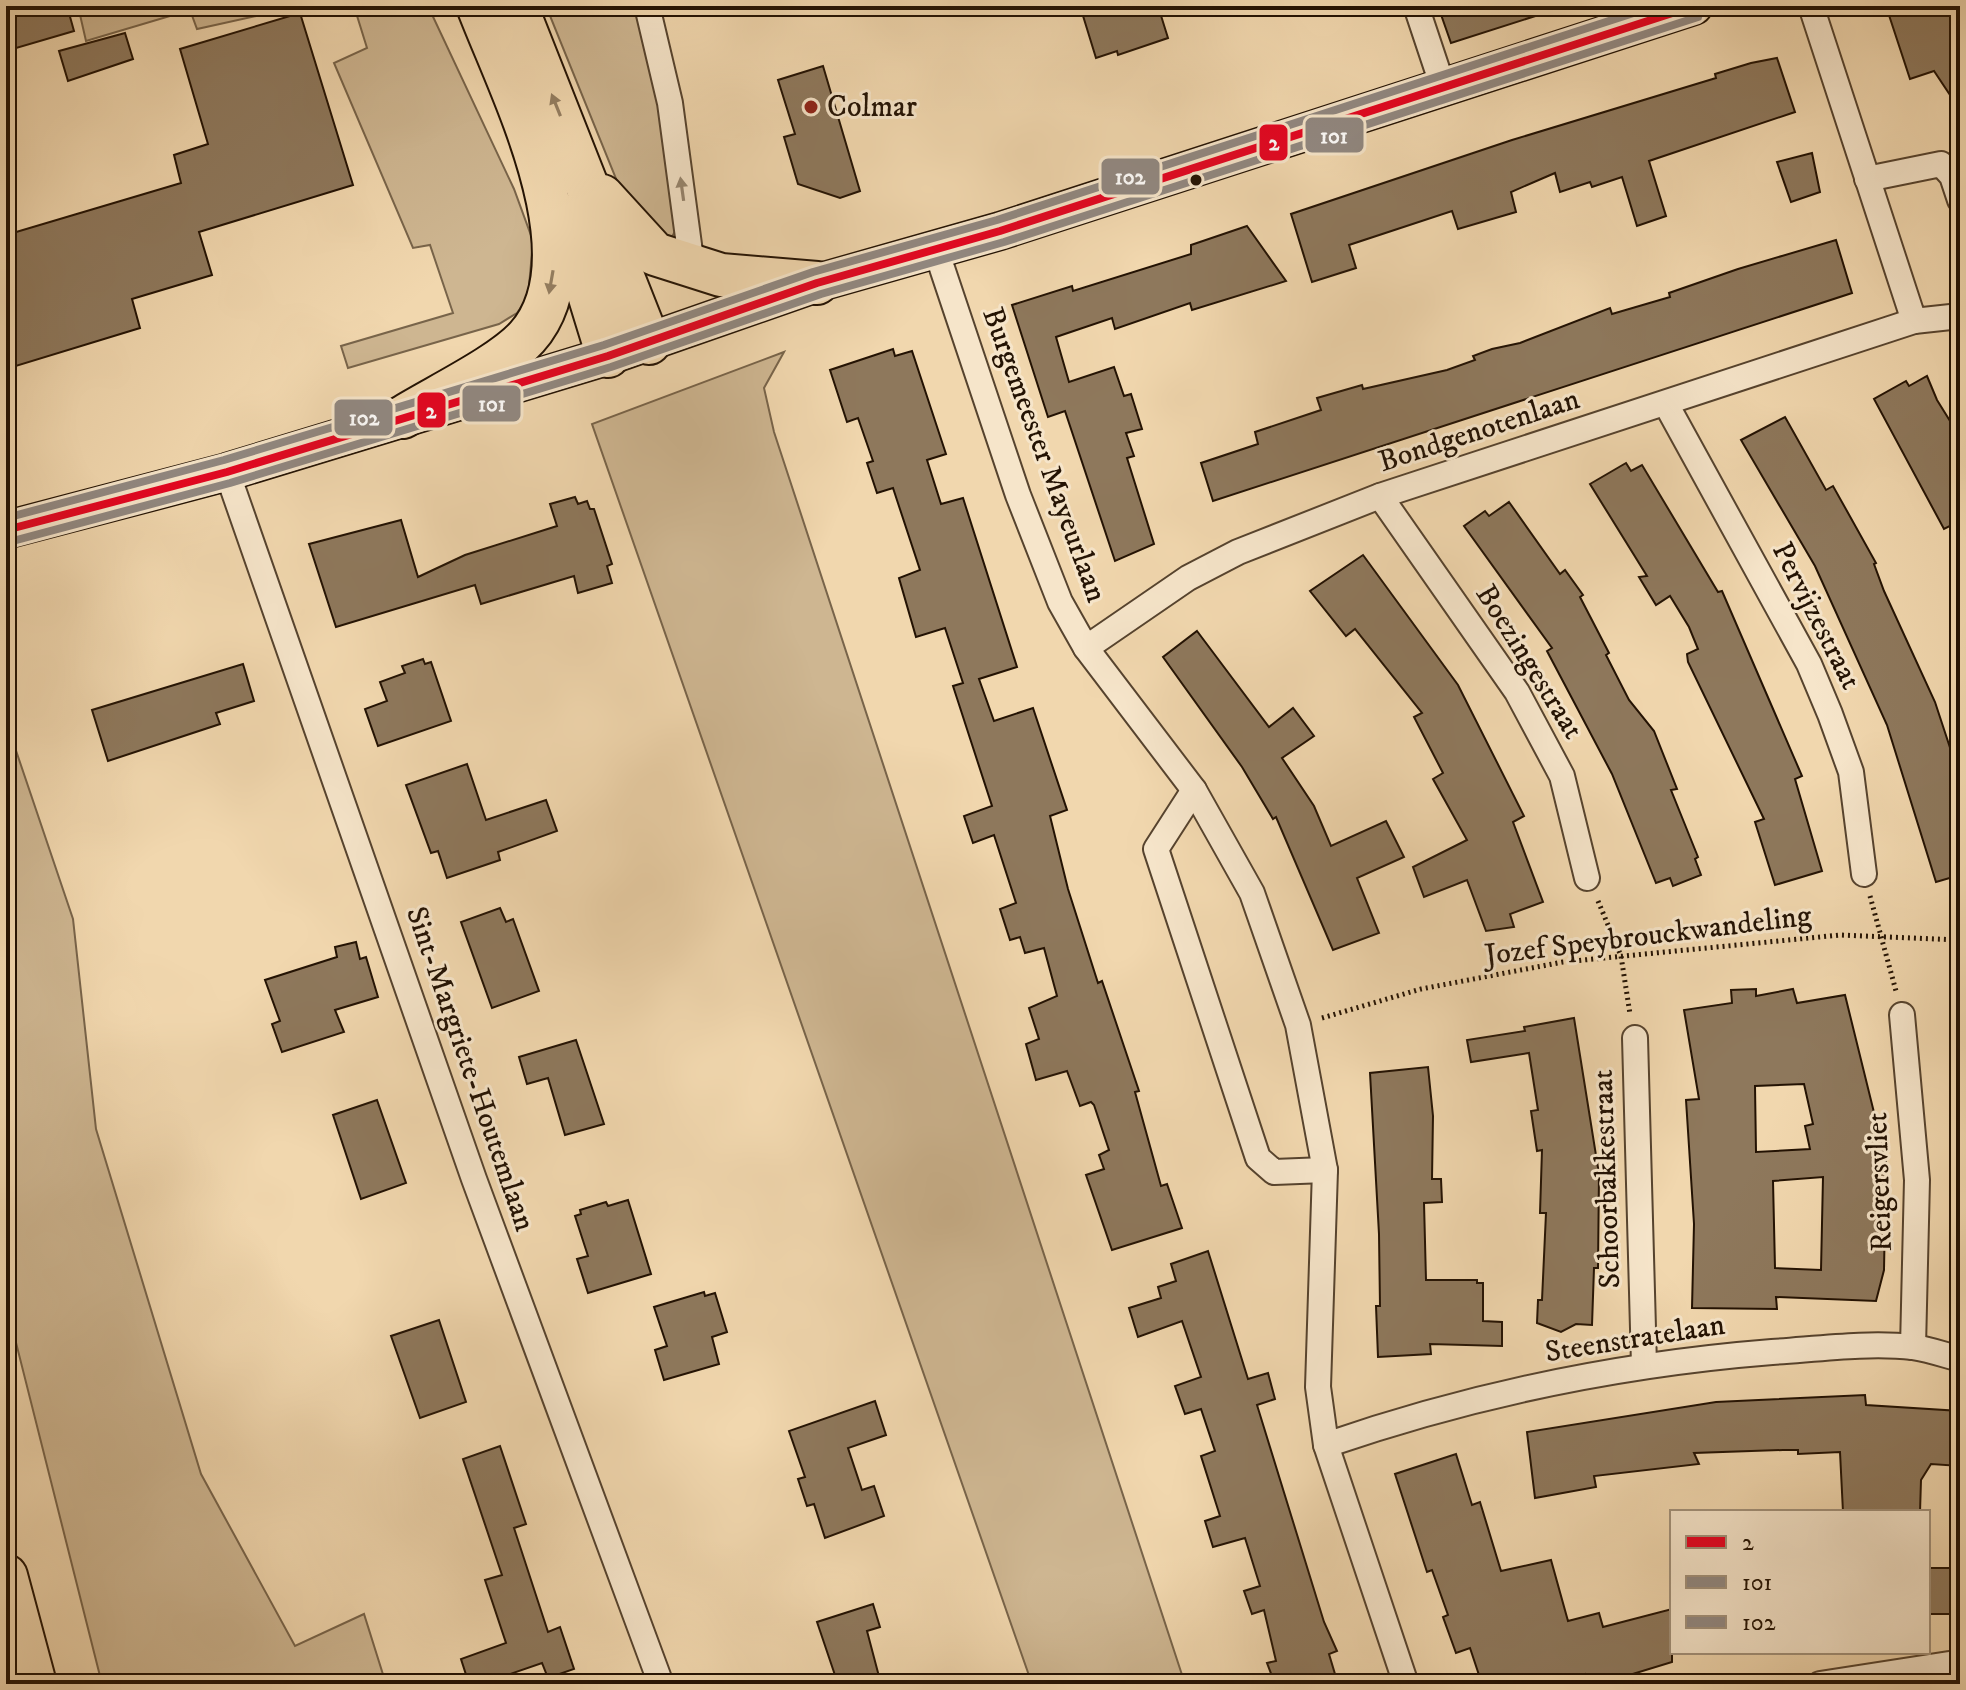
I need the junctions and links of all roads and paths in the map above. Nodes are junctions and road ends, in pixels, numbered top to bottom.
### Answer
1 (478, 6) edge
2 (516, 6) edge
3 (647, 6) edge
4 (1416, 6) edge
5 (1694, 6) edge
6 (1811, 6) edge
7 (1443, 87) junction
8 (533, 151) junction
9 (585, 177) junction
10 (1867, 179) junction
11 (1960, 200) edge
12 (936, 250) junction
13 (692, 267) junction
14 (817, 283) junction
15 (1960, 316) edge
16 (1914, 321) junction
17 (649, 343) junction
18 (608, 356) junction
19 (1666, 404) junction
20 (403, 417) junction
21 (227, 472) junction
22 (1380, 496) junction
23 (6, 530) edge
24 (1086, 648) junction
25 (1194, 790) junction
26 (1864, 874) joint
27 (1587, 878) joint
28 (1882, 938) junction
29 (1960, 940) edge
30 (1621, 956) junction
31 (1902, 1015) joint
32 (1298, 1025) junction
33 (1635, 1038) joint
34 (1325, 1170) junction
35 (1913, 1347) junction
36 (1960, 1359) edge
37 (1644, 1365) junction
38 (1326, 1445) junction
39 (6, 1576) edge
40 (1960, 1666) edge
41 (35, 1684) edge
42 (661, 1684) edge
43 (1406, 1684) edge
44 (1820, 1684) edge

1 - 8 highway
9 -> 2 highway
13 -> 3 street
4 - 7 street
5 - 7 main road
6 - 10 street
7 - 12 main road
8 - 18 highway
8 -> 20 highway
9 - 13 highway
9 - 17 highway
10 - 11 street
10 - 16 street
12 - 14 main road
12 - 24 street, Burgemeester Mayeurlaan
13 - 14 highway
14 - 17 main road
15 - 16 street, Bondgenotenlaan
16 - 19 street, Bondgenotenlaan
17 - 18 main road
18 - 20 main road
19 - 22 street, Bondgenotenlaan
19 - 26 street, Pervijzestraat
20 - 21 main road
21 - 23 main road
21 - 42 street, Sint-Margriete-Houtemlaan
22 - 24 street, Bondgenotenlaan
22 - 27 street, Boezingestraat
24 - 25 street, Burgemeester Mayeurlaan
25 - 32 street, Burgemeester Mayeurlaan
25 - 34 street
26 - 28 path
27 - 30 path
28 - 29 path, Jozef Speybrouckwandeling
28 - 30 path, Jozef Speybrouckwandeling
28 - 31 path
30 - 32 path, Jozef Speybrouckwandeling
30 - 33 path
31 - 35 street, Reigersvliet
32 - 34 street, Burgemeester Mayeurlaan
33 - 37 street, Schoorbakkestraat
34 - 38 street, Burgemeester Mayeurlaan
35 - 36 street, Steenstratelaan
35 - 37 street, Steenstratelaan
37 - 38 street, Steenstratelaan
38 - 43 street, Burgemeester Mayeurlaan
39 - 41 highway
40 - 44 street

